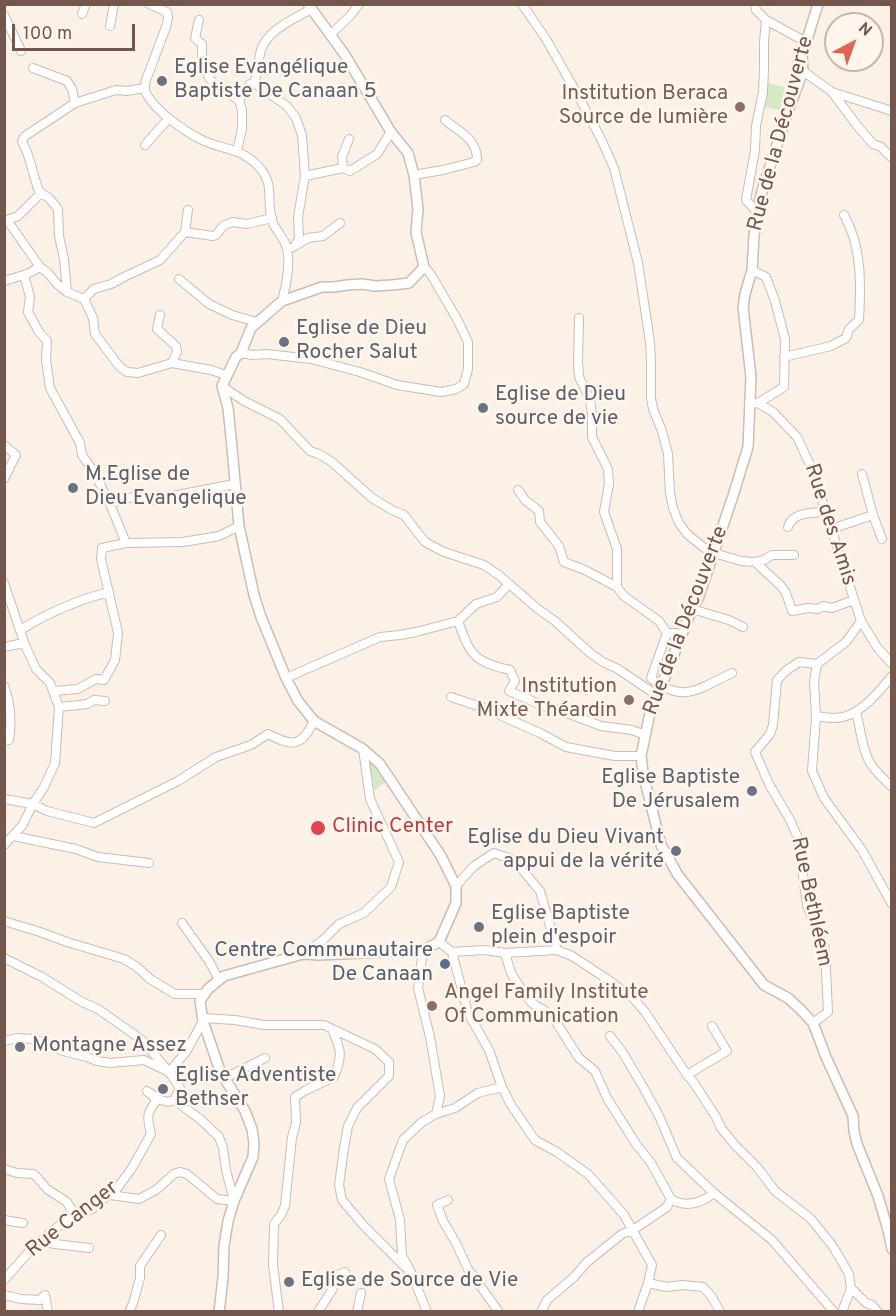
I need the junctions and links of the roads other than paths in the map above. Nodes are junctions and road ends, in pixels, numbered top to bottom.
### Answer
1 (86, 4) edge
2 (114, 4) edge
3 (149, 4) edge
4 (359, 4) edge
5 (522, 4) edge
6 (755, 4) edge
7 (818, 4) edge
8 (309, 7) edge
9 (82, 14) dead end
10 (4, 15) edge
11 (766, 20) junction
12 (200, 21) dead end
13 (110, 26) dead end
14 (330, 35) junction
15 (806, 42) junction
16 (21, 51) dead end
17 (33, 68) dead end
18 (803, 71) junction
19 (254, 83) junction
20 (145, 88) junction
21 (832, 92) junction
22 (239, 100) junction
23 (75, 103) junction
24 (891, 111) edge
25 (169, 118) junction
26 (445, 120) dead end
27 (391, 132) junction
28 (350, 139) dead end
29 (146, 145) dead end
30 (237, 151) junction
31 (891, 158) edge
32 (344, 168) junction
33 (414, 175) junction
34 (305, 176) junction
35 (40, 193) junction
36 (188, 210) dead end
37 (757, 212) junction
38 (844, 215) dead end
39 (272, 218) junction
40 (5, 220) edge
41 (340, 223) dead end
42 (185, 232) junction
43 (295, 246) junction
44 (287, 250) junction
45 (40, 267) junction
46 (424, 267) junction
47 (752, 270) junction
48 (24, 275) junction
49 (180, 279) dead end
50 (4, 280) edge
51 (67, 292) junction
52 (84, 299) junction
53 (282, 301) junction
54 (160, 315) dead end
55 (579, 318) dead end
56 (257, 322) junction
57 (241, 353) junction
58 (784, 357) junction
59 (172, 363) junction
60 (230, 371) junction
61 (222, 386) junction
62 (753, 403) junction
63 (4, 445) edge
64 (862, 474) dead end
65 (4, 479) edge
66 (235, 484) junction
67 (518, 490) dead end
68 (110, 504) junction
69 (825, 512) junction
70 (873, 515) junction
71 (239, 526) junction
72 (788, 527) dead end
73 (831, 529) junction
74 (882, 539) dead end
75 (126, 543) junction
76 (714, 553) junction
77 (794, 555) dead end
78 (755, 562) junction
79 (4, 583) edge
80 (509, 584) junction
81 (617, 587) junction
82 (109, 592) junction
83 (854, 600) junction
84 (692, 609) junction
85 (458, 621) junction
86 (861, 621) junction
87 (743, 627) dead end
88 (20, 630) junction
89 (667, 633) junction
90 (682, 637) junction
91 (25, 645) junction
92 (4, 647) edge
93 (816, 664) junction
94 (891, 664) edge
95 (732, 673) dead end
96 (891, 676) edge
97 (286, 678) junction
98 (4, 686) edge
99 (54, 691) junction
100 (660, 692) junction
101 (451, 697) dead end
102 (105, 701) dead end
103 (60, 707) junction
104 (856, 713) junction
105 (816, 716) junction
106 (314, 721) junction
107 (645, 735) junction
108 (9, 740) dead end
109 (363, 749) junction
110 (641, 756) junction
111 (891, 787) edge
112 (4, 799) edge
113 (33, 804) junction
114 (13, 836) junction
115 (4, 845) edge
116 (149, 863) dead end
117 (456, 886) junction
118 (891, 904) edge
119 (4, 921) edge
120 (182, 923) dead end
121 (439, 942) junction
122 (423, 950) junction
123 (557, 950) junction
124 (452, 952) junction
125 (505, 953) junction
126 (303, 954) junction
127 (4, 958) edge
128 (219, 980) junction
129 (204, 994) junction
130 (203, 1020) junction
131 (813, 1023) junction
132 (712, 1026) dead end
133 (331, 1028) junction
134 (610, 1036) dead end
135 (4, 1041) edge
136 (265, 1058) dead end
137 (169, 1072) junction
138 (687, 1076) junction
139 (225, 1078) junction
140 (502, 1087) junction
141 (174, 1100) junction
142 (436, 1114) junction
143 (4, 1169) edge
144 (714, 1193) junction
145 (107, 1196) junction
146 (671, 1199) junction
147 (448, 1200) dead end
148 (234, 1201) junction
149 (74, 1214) junction
150 (4, 1220) edge
151 (23, 1223) dead end
152 (633, 1230) junction
153 (161, 1235) dead end
154 (41, 1241) junction
155 (89, 1248) dead end
156 (891, 1250) edge
157 (345, 1272) dead end
158 (411, 1272) junction
159 (4, 1281) edge
160 (648, 1283) junction
161 (851, 1288) junction
162 (361, 1293) dead end
163 (4, 1295) edge
164 (48, 1311) edge
165 (129, 1311) edge
166 (219, 1311) edge
167 (279, 1311) edge
168 (318, 1311) edge
169 (357, 1311) edge
170 (427, 1311) edge
171 (499, 1311) edge
172 (541, 1311) edge
173 (638, 1311) edge
174 (720, 1311) edge
175 (834, 1311) edge
176 (842, 1311) edge
177 (878, 1311) edge

1 - 9 street
2 - 13 street
3 - 20 street
4 - 14 street
5 - 76 street
6 - 11 street
7 - 15 street, Rue de la Découverte
8 - 14 street
8 - 19 street
10 - 16 street
11 - 15 street
11 - 37 street
12 - 22 street
14 - 27 street
15 - 18 street, Rue de la Découverte
17 - 23 street
18 - 21 street
18 - 37 street, Rue de la Découverte
19 - 22 street
19 - 34 street
20 - 23 street
20 - 25 street
21 - 24 street
21 - 31 street
22 - 30 street
23 - 35 street
25 - 29 street
25 - 30 street
26 - 33 street
27 - 32 street
27 - 33 street
28 - 32 street
30 - 39 street
32 - 34 street
33 - 46 street
34 - 43 street
35 - 40 street
35 - 51 street
36 - 42 street
37 - 47 street, Rue de la Découverte
38 - 58 street
39 - 42 street
39 - 44 street
40 - 45 street
41 - 43 street
42 - 52 street
43 - 44 street
44 - 53 street
45 - 48 street
45 - 51 street
46 - 53 street
46 - 57 street
47 - 58 street
47 - 62 street, Rue de la Découverte
48 - 50 street
48 - 68 street
49 - 56 street
51 - 52 street
52 - 59 street
53 - 56 street
54 - 59 street
55 - 81 street
56 - 57 street
57 - 60 street
58 - 62 street
59 - 60 street
60 - 61 street
61 - 66 street
61 - 80 street
62 - 69 street, Rue des Amis
62 - 76 street, Rue de la Découverte
63 - 65 street
64 - 70 street
66 - 68 street
66 - 71 street
67 - 81 street
68 - 75 street
69 - 72 street
69 - 73 street, Rue des Amis
70 - 73 street
70 - 74 street
71 - 75 street
71 - 97 street
73 - 83 street, Rue des Amis
75 - 82 street
76 - 78 street
76 - 84 street, Rue de la Découverte
77 - 78 street
78 - 83 street
79 - 88 street
80 - 85 street
80 - 100 street
81 - 89 street
82 - 88 street
82 - 99 street
83 - 86 street, Rue des Amis
84 - 87 street
84 - 90 street, Rue de la Découverte
85 - 97 street
85 - 107 street
86 - 93 street, Rue Bethléem
86 - 94 street, Rue des Amis
88 - 91 street
89 - 90 street
89 - 100 street
90 - 100 street, Rue de la Découverte
91 - 92 street
91 - 99 street
93 - 105 street
93 - 131 street, Rue Bethléem
95 - 100 street
96 - 104 street
97 - 106 street
98 - 108 street
99 - 103 street
100 - 107 street, Rue de la Découverte
101 - 110 street
102 - 103 street
103 - 113 street
104 - 105 street
104 - 111 street
105 - 118 street
106 - 109 street
106 - 113 street
107 - 110 street, Rue de la Découverte
109 - 117 street
109 - 126 street
110 - 131 street, Rue de la Découverte
112 - 113 street
113 - 114 street
114 - 115 street
114 - 116 street
117 - 121 street
117 - 123 street
119 - 129 street
120 - 128 street
121 - 122 street
121 - 124 street
122 - 126 street
122 - 142 street
123 - 125 street
123 - 138 street
124 - 125 street
124 - 140 street
125 - 146 street
126 - 128 street
127 - 137 street
128 - 129 street
129 - 130 street
130 - 133 street
130 - 137 street
130 - 139 street
131 - 156 street, Rue de la Découverte
132 - 138 street
133 - 158 street
133 - 167 street
134 - 144 street
135 - 137 street
136 - 139 street
137 - 141 street
138 - 161 street
139 - 148 street
140 - 142 street
140 - 152 street
141 - 145 street, Rue Canger
141 - 148 street
142 - 158 street
143 - 149 street
144 - 146 street
144 - 175 street
145 - 148 street
145 - 149 street, Rue Canger
146 - 152 street
147 - 171 street
148 - 166 street
149 - 154 street, Rue Canger
150 - 151 street
152 - 160 street
152 - 172 street
153 - 165 street
154 - 155 street
154 - 159 street, Rue Canger
157 - 168 street
158 - 170 street
160 - 173 street
160 - 174 street
161 - 176 street
161 - 177 street
162 - 169 street
163 - 164 street

